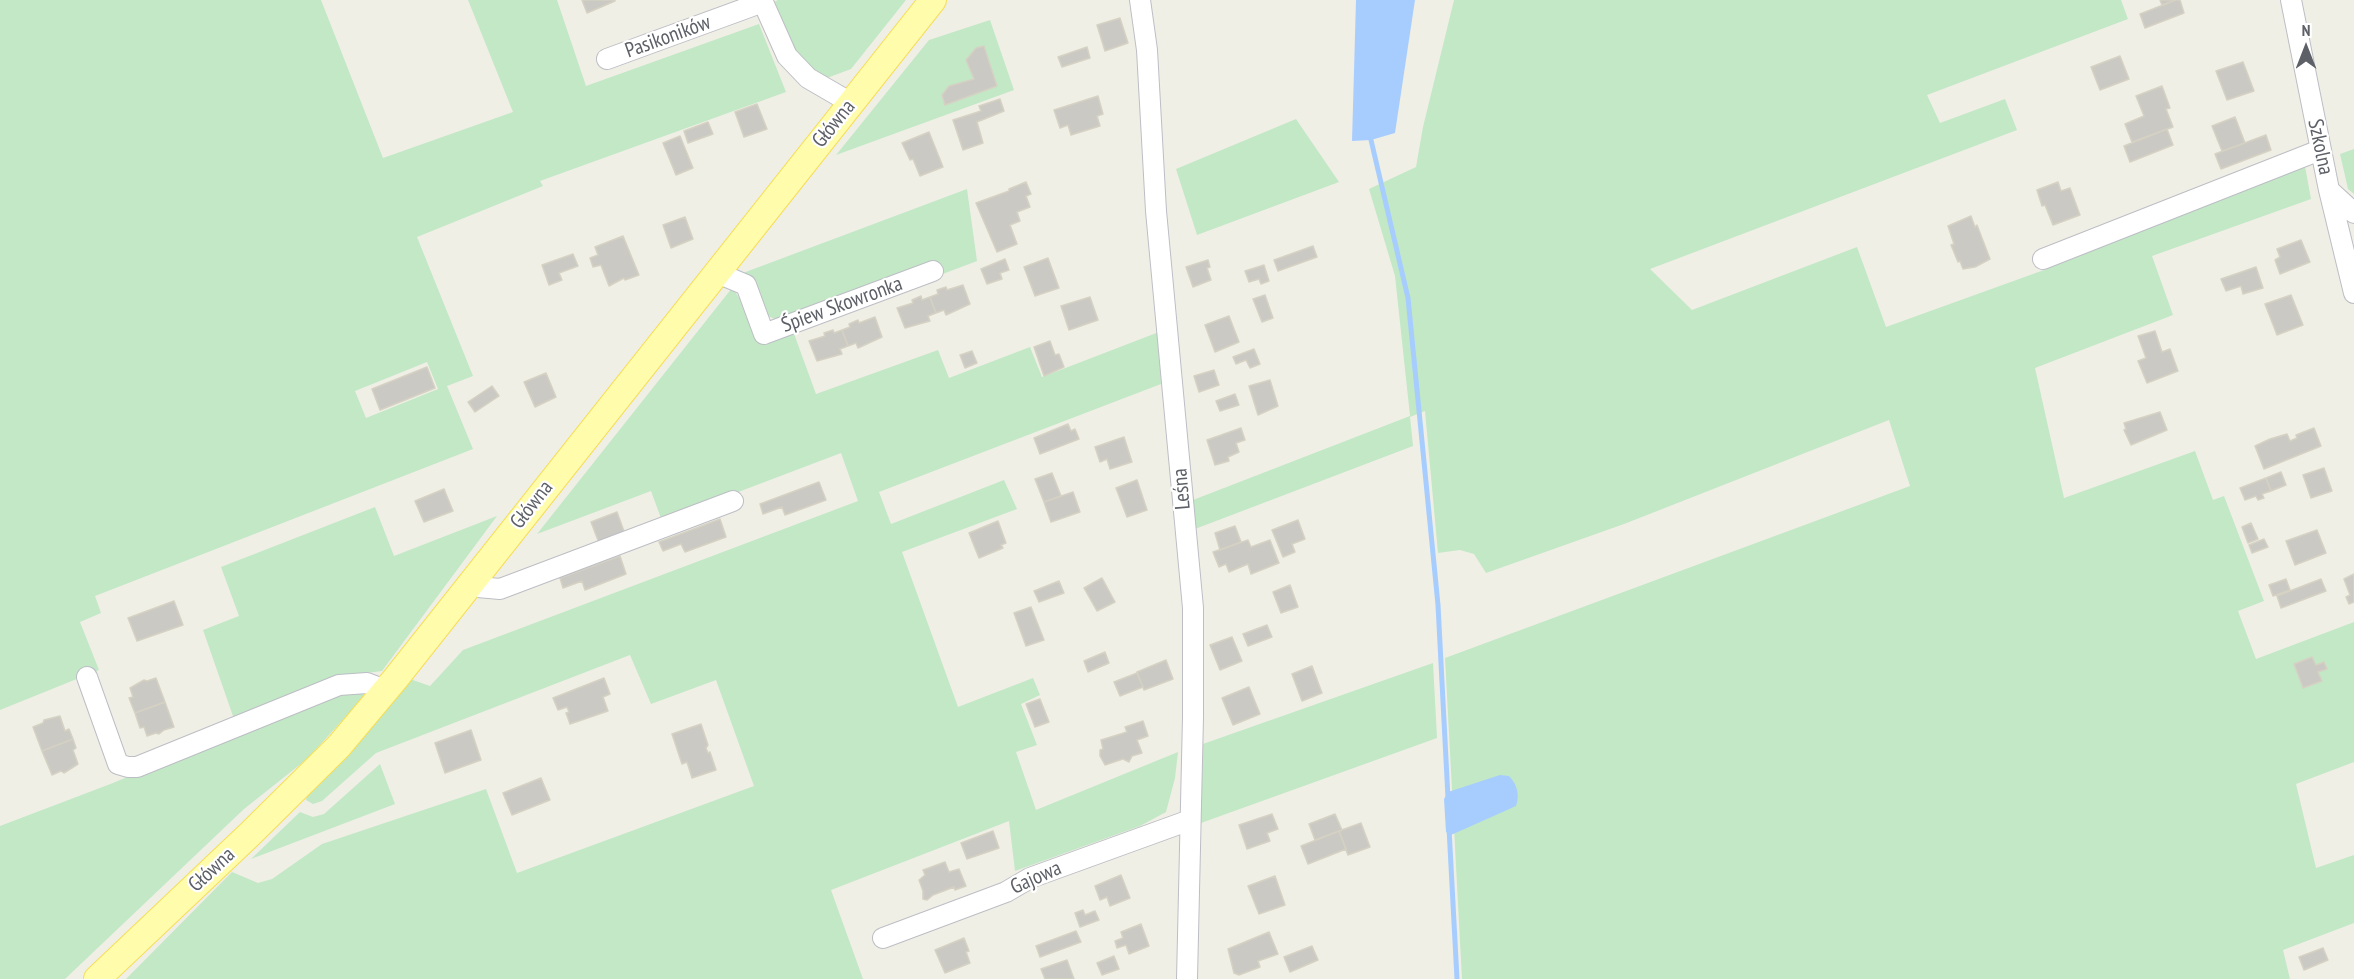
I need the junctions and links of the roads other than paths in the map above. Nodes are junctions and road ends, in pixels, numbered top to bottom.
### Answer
1 (933, 0) edge
2 (1140, 0) edge
3 (2291, 0) edge
4 (763, 1) edge
5 (606, 59) dead end
6 (851, 103) junction
7 (2320, 150) junction
8 (2329, 189) junction
9 (2354, 213) edge
10 (2043, 259) dead end
11 (933, 271) dead end
12 (716, 272) junction
13 (2354, 293) edge
14 (733, 501) dead end
15 (467, 586) junction
16 (87, 677) dead end
17 (385, 690) junction
18 (1190, 820) junction
19 (883, 938) dead end
20 (97, 979) edge
21 (1187, 979) edge

1 - 6 main road, Główna
2 - 18 street, Leśna
3 - 7 street, Szkolna
4 - 5 street, Pasikoników
4 - 6 street
6 - 12 main road, Główna
7 - 8 street, Szkolna
7 - 10 street
8 - 9 street
8 - 13 street, Szkolna
11 - 12 street, Śpiew Skowronka
12 - 15 main road, Główna
14 - 15 street
15 - 17 main road, Główna
16 - 17 street
17 - 20 main road, Główna
18 - 19 street, Gajowa
18 - 21 street, Leśna

